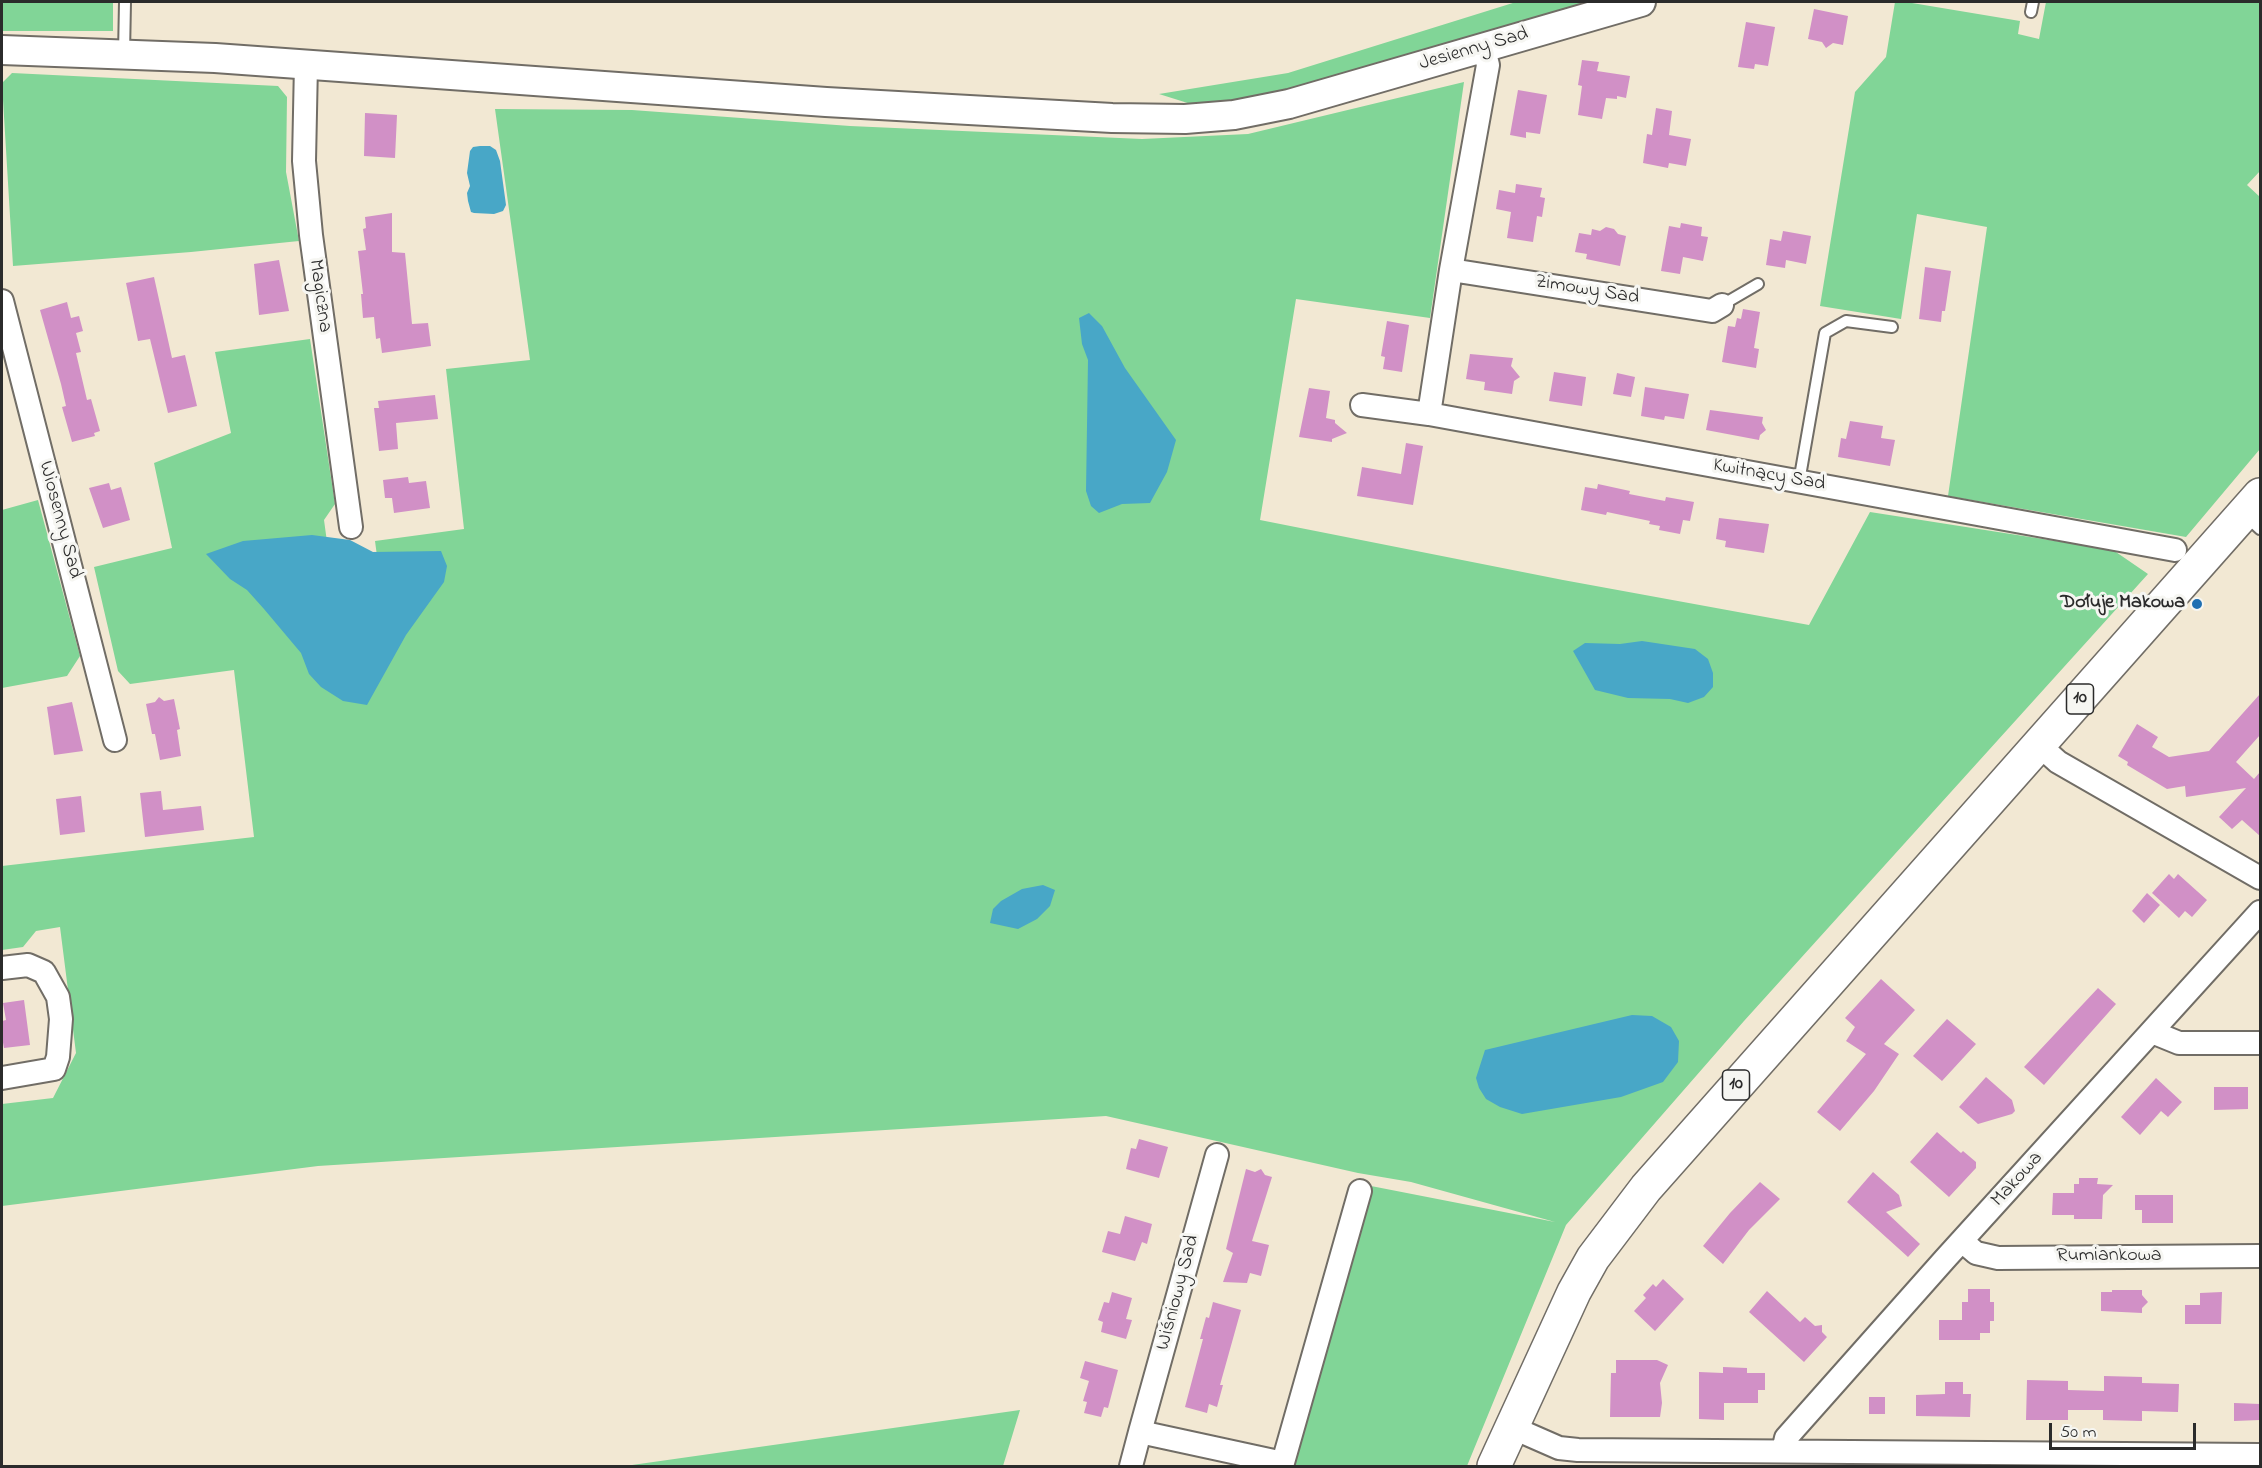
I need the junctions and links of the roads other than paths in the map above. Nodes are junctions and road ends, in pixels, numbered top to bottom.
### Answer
1 (125, 2) edge
2 (1641, 2) edge
3 (1483, 46) junction
4 (2, 50) edge
5 (124, 54) junction
6 (306, 64) junction
7 (1451, 270) junction
8 (1758, 284) dead end
9 (2, 301) edge
10 (1722, 305) joint
11 (1893, 327) dead end
12 (1362, 405) dead end
13 (1429, 414) junction
14 (1799, 482) junction
15 (2255, 513) edge
16 (351, 527) dead end
17 (2175, 550) dead end
18 (115, 740) dead end
19 (2039, 745) junction
20 (2260, 878) edge
21 (2260, 912) edge
22 (2, 968) edge
23 (2152, 1032) junction
24 (2260, 1043) edge
25 (2, 1078) edge
26 (1217, 1155) dead end
27 (1360, 1191) dead end
28 (1962, 1241) junction
29 (2260, 1256) edge
30 (1511, 1427) junction
31 (1140, 1431) junction
32 (1783, 1451) junction
33 (2260, 1455) edge
34 (1282, 1465) edge
35 (1131, 1467) edge
36 (1494, 1467) edge

1 - 5 lane
2 - 3 street, Jesienny Sad
3 - 6 street, Jesienny Sad
3 - 7 street
4 - 5 street, Jesienny Sad
5 - 6 street, Jesienny Sad
6 - 16 street, Magiczna
7 - 10 street, Zimowy Sad
7 - 13 street
8 - 10 lane
9 - 18 street, Wiosenny Sad
11 - 14 lane
12 - 13 street, Kwitnący Sad
13 - 14 street, Kwitnący Sad
14 - 17 street, Kwitnący Sad
15 - 19 main road, 10
19 - 20 street
19 - 30 main road, 10
21 - 23 street, Makowa
22 - 25 street
23 - 24 street
23 - 28 street, Makowa
26 - 31 street, Wiśniowy Sad
27 - 34 street
28 - 29 street, Rumiankowa
28 - 32 street, Makowa
30 - 32 street
30 - 36 main road, 10
31 - 34 street
31 - 35 street, Wiśniowy Sad
32 - 33 street

